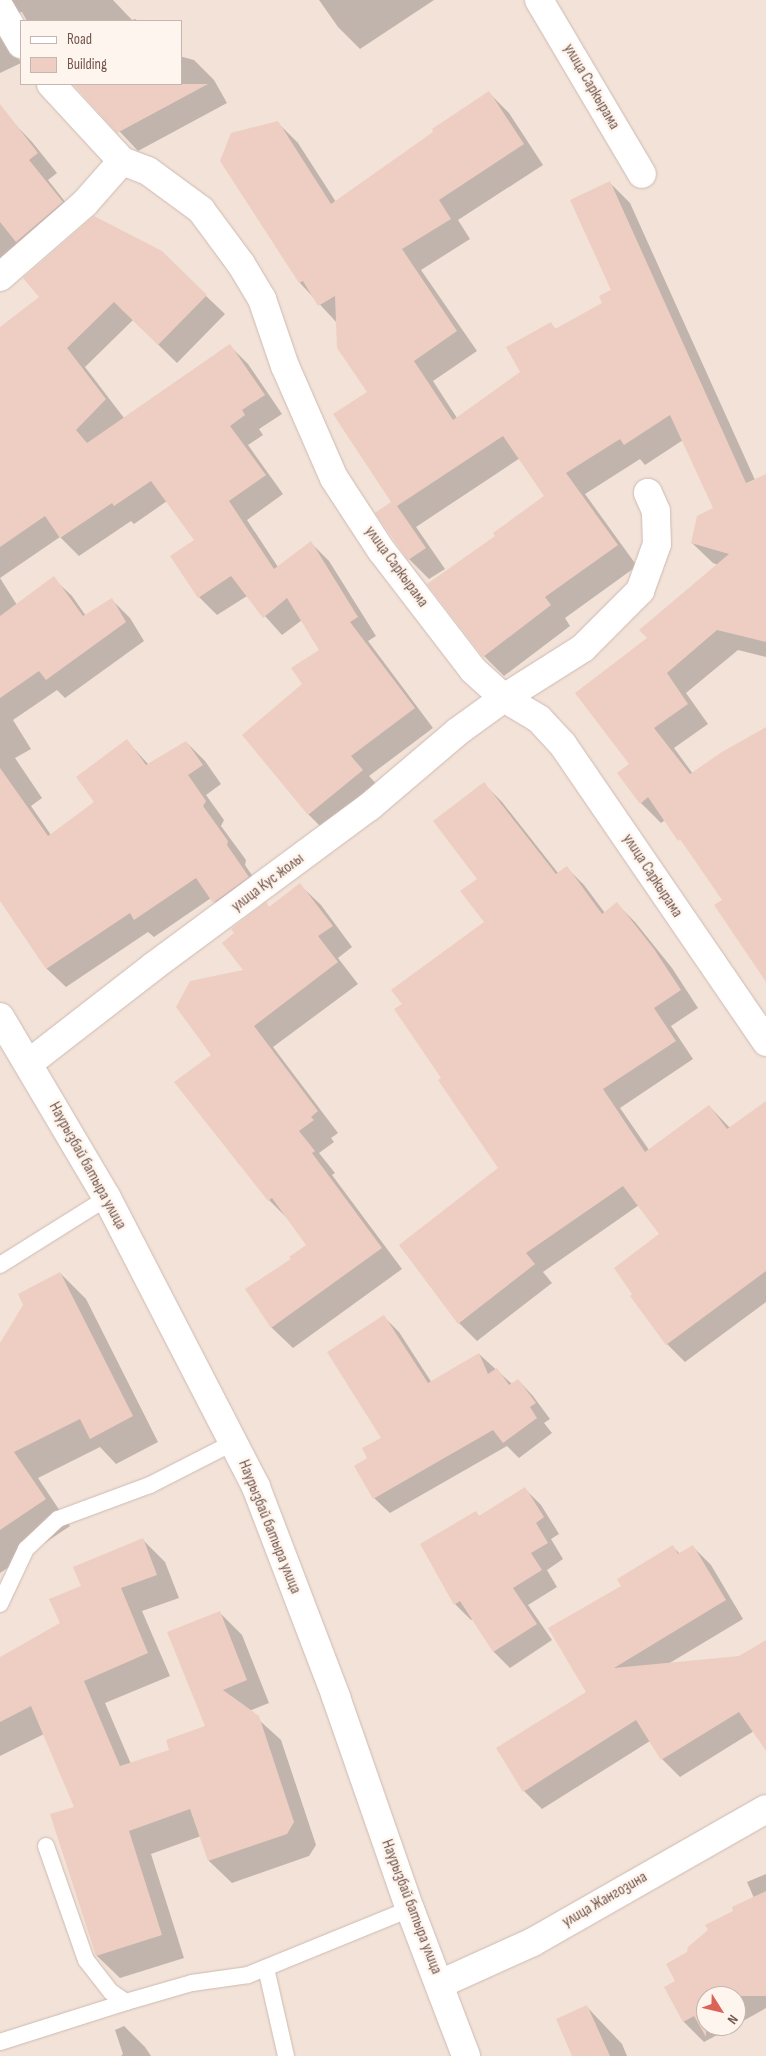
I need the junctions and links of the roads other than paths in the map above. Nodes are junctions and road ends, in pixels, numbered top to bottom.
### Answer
1 (539, 0) edge
2 (0, 8) edge
3 (20, 42) edge
4 (52, 85) edge
5 (122, 160) junction
6 (642, 174) dead end
7 (0, 277) edge
8 (648, 493) dead end
9 (504, 698) junction
10 (0, 1017) edge
11 (766, 1042) edge
12 (28, 1063) junction
13 (107, 1198) junction
14 (0, 1265) edge
15 (234, 1442) junction
16 (0, 1604) edge
17 (766, 1809) edge
18 (46, 1846) dead end
19 (410, 1909) junction
20 (266, 1968) junction
21 (440, 1984) junction
22 (126, 2002) junction
23 (0, 2042) edge
24 (286, 2056) edge
25 (466, 2056) edge

1 - 6 street, улица Саркырама
2 - 3 street
4 - 5 street, улица Саркырама
5 - 7 street
5 - 9 street, улица Саркырама
8 - 9 street, улица Кус жолы
9 - 11 street, улица Саркырама
9 - 12 street, улица Кус жолы
10 - 12 street, Наурызбай батыра улица
12 - 13 street, Наурызбай батыра улица
13 - 14 lane
13 - 15 street, Наурызбай батыра улица
15 - 16 lane
15 - 19 street, Наурызбай батыра улица
17 - 21 street, улица Жангозина
18 - 22 lane
19 - 20 lane
19 - 21 street, Наурызбай батыра улица
20 - 22 lane
20 - 24 lane
21 - 25 street, Наурызбай батыра улица
22 - 23 lane

